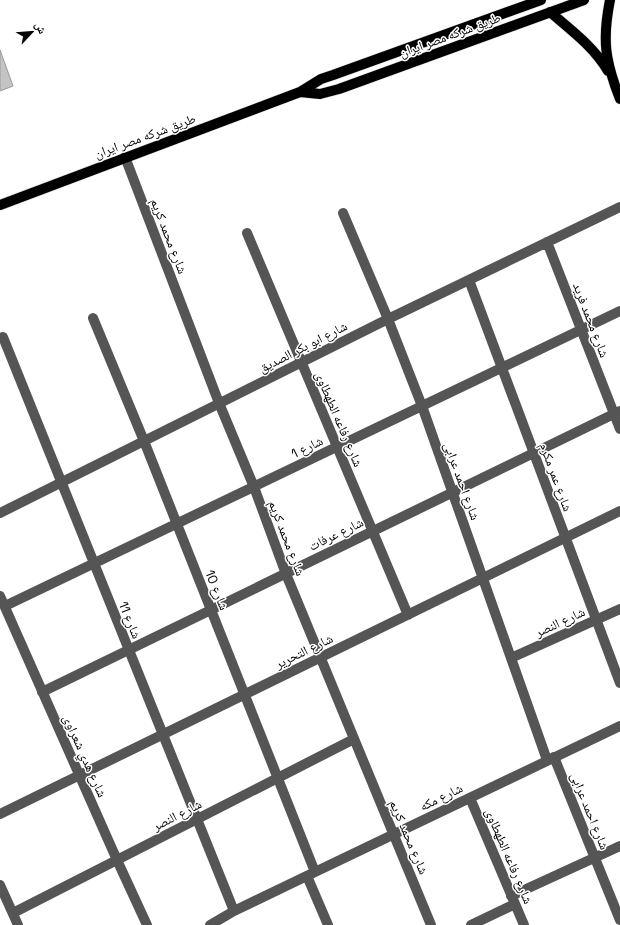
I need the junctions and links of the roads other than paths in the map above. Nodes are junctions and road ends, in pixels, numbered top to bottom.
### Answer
1 (541, 0) edge
2 (584, 0) edge
3 (610, 0) edge
4 (550, 12) junction
5 (612, 80) junction
6 (300, 92) junction
7 (620, 99) edge
8 (125, 157) junction
9 (0, 205) edge
10 (620, 207) edge
11 (342, 213) dead end
12 (247, 233) dead end
13 (547, 242) junction
14 (469, 280) junction
15 (620, 311) edge
16 (93, 318) dead end
17 (388, 319) junction
18 (581, 330) junction
19 (3, 337) dead end
20 (301, 362) junction
21 (502, 368) junction
22 (219, 403) junction
23 (422, 406) junction
24 (617, 412) edge
25 (620, 429) edge
26 (144, 441) junction
27 (337, 447) junction
28 (534, 453) junction
29 (61, 483) junction
30 (254, 487) junction
31 (453, 492) junction
32 (620, 512) edge
33 (0, 513) edge
34 (177, 524) junction
35 (372, 531) junction
36 (565, 538) junction
37 (94, 564) junction
38 (286, 574) junction
39 (483, 578) junction
40 (0, 596) edge
41 (4, 606) junction
42 (620, 608) edge
43 (211, 610) junction
44 (408, 615) junction
45 (596, 619) junction
46 (128, 650) junction
47 (320, 658) junction
48 (511, 658) junction
49 (620, 683) edge
50 (42, 692) junction
51 (245, 694) junction
52 (620, 726) edge
53 (162, 734) junction
54 (354, 739) junction
55 (551, 759) junction
56 (79, 775) junction
57 (278, 778) junction
58 (470, 798) junction
59 (0, 814) edge
60 (197, 819) junction
61 (394, 834) junction
62 (620, 846) edge
63 (595, 858) junction
64 (117, 860) junction
65 (311, 874) junction
66 (0, 885) edge
67 (513, 900) junction
68 (13, 913) junction
69 (230, 918) edge
70 (620, 920) edge
71 (18, 925) edge
72 (147, 925) edge
73 (210, 925) edge
74 (328, 925) edge
75 (432, 925) edge
76 (471, 925) edge
77 (524, 925) edge

1 - 6 main road, طريق شركه مصر ايران
2 - 4 main road, طريق شركه مصر ايران
3 - 5 main road
4 - 5 main road
4 - 6 main road, طريق شركه مصر ايران
5 - 7 main road
6 - 8 main road, طريق شركه مصر ايران
8 - 9 main road, طريق شركه مصر ايران
8 - 22 street, شارع محمد كريم
10 - 13 street, شارع ابو بكر الصديق
11 - 17 street, شارع احمد عرابى
12 - 20 street, شارع رفاعه الطهطاوى
13 - 14 street, شارع ابو بكر الصديق
13 - 18 street, شارع محمد فريد
14 - 17 street, شارع ابو بكر الصديق
14 - 21 street, شارع عمر مكرم
15 - 18 street, شارع 1
16 - 26 street, شارع 10
17 - 20 street, شارع ابو بكر الصديق
17 - 23 street, شارع احمد عرابى
18 - 21 street, شارع 1
18 - 24 street, شارع محمد فريد
19 - 29 street, شارع 11
20 - 22 street, شارع ابو بكر الصديق
20 - 27 street, شارع رفاعه الطهطاوى
21 - 23 street, شارع 1
21 - 28 street, شارع عمر مكرم
22 - 26 street, شارع ابو بكر الصديق
22 - 30 street, شارع محمد كريم
23 - 27 street, شارع 1
23 - 31 street, شارع احمد عرابى
24 - 25 street, شارع محمد فريد
24 - 28 street, شارع عرفات
26 - 29 street, شارع ابو بكر الصديق
26 - 34 street, شارع 10
27 - 30 street, شارع 1
27 - 35 street, شارع رفاعه الطهطاوى
28 - 31 street, شارع عرفات
28 - 36 street, شارع عمر مكرم
29 - 33 street, شارع ابو بكر الصديق
29 - 37 street, شارع 11
30 - 34 street, شارع 1
30 - 38 street, شارع محمد كريم
31 - 35 street, شارع عرفات
31 - 39 street, شارع احمد عرابى
32 - 36 street, شارع التحرير
34 - 37 street, شارع 1
34 - 43 street, شارع 10
35 - 38 street, شارع عرفات
35 - 44 street, شارع رفاعه الطهطاوى
36 - 39 street, شارع التحرير
36 - 45 street, شارع عمر مكرم
37 - 41 street, شارع 1
37 - 46 street, شارع 11
38 - 43 street, شارع عرفات
38 - 47 street, شارع محمد كريم
39 - 44 street, شارع التحرير
39 - 48 street, شارع احمد عرابى
40 - 41 street, شارع هدي شعراوى
41 - 50 street, شارع هدي شعراوى
42 - 45 street, شارع النصر
43 - 46 street, شارع عرفات
43 - 51 street, شارع 10
44 - 47 street, شارع التحرير
45 - 48 street, شارع النصر
45 - 49 street, شارع عمر مكرم
46 - 50 street, شارع عرفات
46 - 53 street, شارع 11
47 - 51 street, شارع التحرير
47 - 54 street, شارع محمد كريم
48 - 55 street, شارع احمد عرابى
50 - 56 street, شارع هدي شعراوى
51 - 53 street, شارع التحرير
51 - 57 street, شارع 10
52 - 55 street, شارع مكه
53 - 56 street, شارع التحرير
53 - 60 street, شارع 11
54 - 57 street, شارع النصر
54 - 61 street, شارع محمد كريم
55 - 58 street, شارع مكه
55 - 63 street, شارع احمد عرابى
56 - 59 street, شارع التحرير
56 - 64 street, شارع هدي شعراوى
57 - 60 street, شارع النصر
57 - 65 street, شارع 10
58 - 61 street, شارع مكه
58 - 67 street, شارع رفاعه الطهطاوى
60 - 64 street, شارع النصر
60 - 69 street, شارع 11
61 - 65 street, شارع مكه
61 - 75 street, شارع محمد كريم
62 - 63 street
63 - 67 street
63 - 70 street, شارع احمد عرابى
64 - 68 street, شارع النصر
64 - 72 street, شارع هدي شعراوى
65 - 69 street, شارع مكه
65 - 74 street, شارع 10
66 - 68 street
67 - 76 street
67 - 77 street, شارع رفاعه الطهطاوى
68 - 71 street
69 - 73 street, شارع مكه

